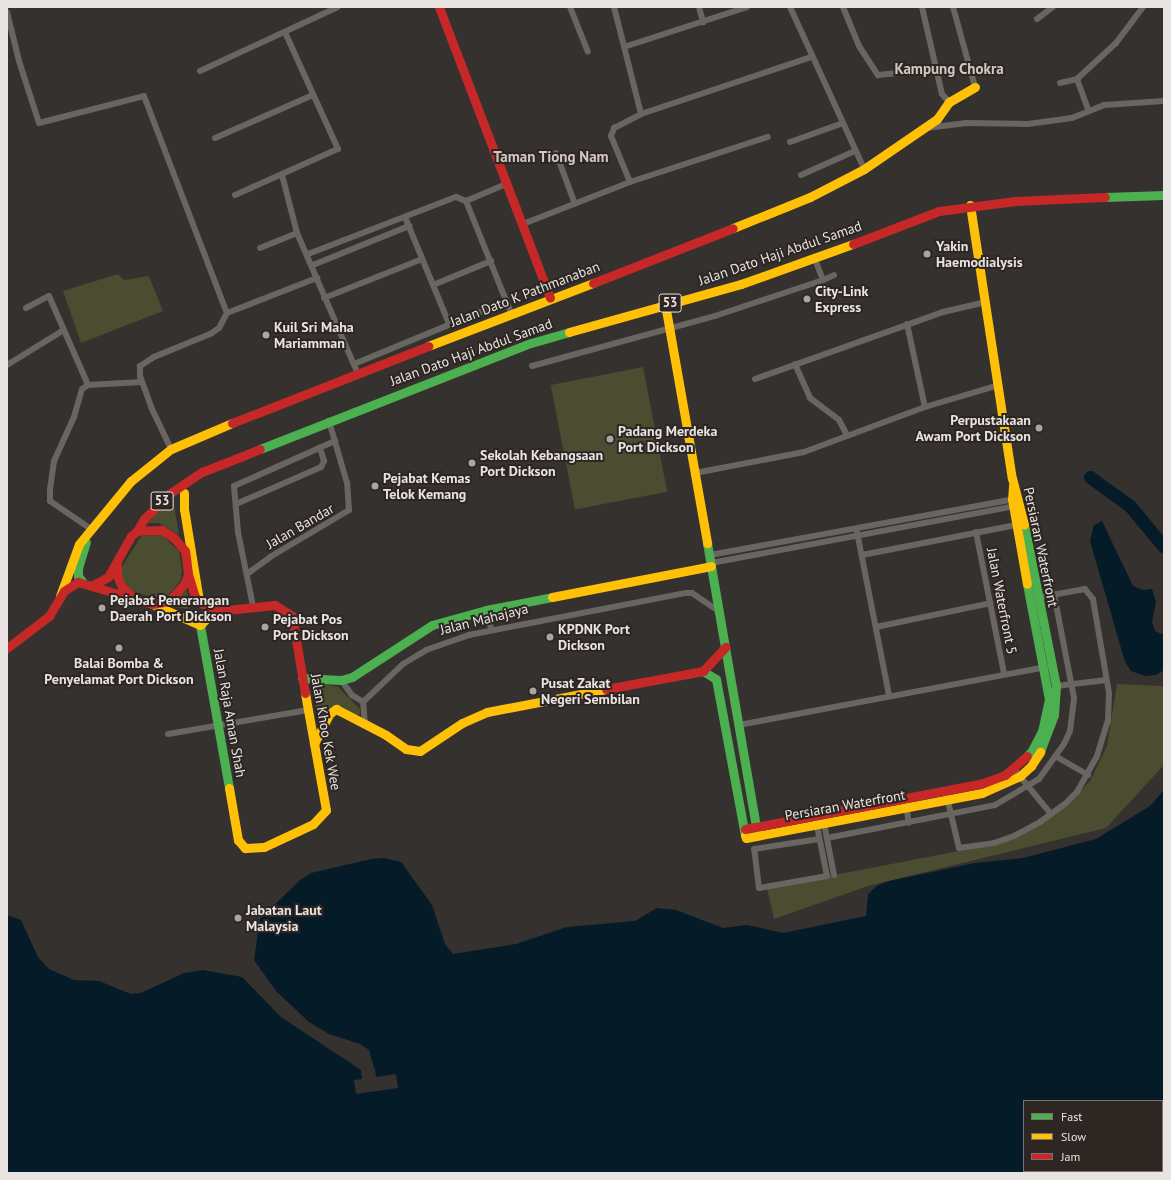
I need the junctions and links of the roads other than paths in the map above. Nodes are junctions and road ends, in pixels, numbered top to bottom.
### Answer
1 (338, 7) edge
2 (439, 7) edge
3 (570, 7) edge
4 (614, 7) edge
5 (699, 7) edge
6 (747, 7) edge
7 (790, 7) edge
8 (843, 7) edge
9 (922, 7) edge
10 (953, 7) edge
11 (1053, 7) edge
12 (1143, 7) edge
13 (7, 12) edge
14 (1037, 19) dead end
15 (703, 22) junction
16 (284, 32) junction
17 (624, 47) junction
18 (588, 52) dead end
19 (811, 56) junction
20 (937, 69) junction
21 (200, 71) dead end
22 (1077, 79) junction
23 (1060, 83) dead end
24 (974, 87) joint
25 (313, 95) junction
26 (1164, 101) edge
27 (949, 102) junction
28 (1088, 110) junction
29 (641, 114) junction
30 (843, 123) junction
31 (926, 128) junction
32 (768, 137) dead end
33 (215, 138) dead end
34 (790, 142) dead end
35 (855, 151) junction
36 (556, 153) dead end
37 (864, 169) junction
38 (282, 175) junction
39 (801, 175) dead end
40 (630, 182) junction
41 (506, 184) junction
42 (1164, 194) edge
43 (235, 195) dead end
44 (466, 201) junction
45 (575, 204) junction
46 (970, 205) junction
47 (405, 216) junction
48 (523, 224) junction
49 (409, 226) junction
50 (298, 233) junction
51 (260, 248) dead end
52 (308, 254) junction
53 (422, 258) junction
54 (815, 259) junction
55 (491, 261) junction
56 (313, 265) junction
57 (834, 275) dead end
58 (317, 278) junction
59 (823, 280) junction
60 (433, 285) junction
61 (324, 298) junction
62 (550, 298) junction
63 (507, 301) junction
64 (986, 302) junction
65 (665, 304) junction
66 (26, 308) dead end
67 (227, 313) junction
68 (511, 313) junction
69 (449, 324) junction
70 (907, 324) junction
71 (671, 328) junction
72 (62, 331) junction
73 (354, 364) junction
74 (795, 364) junction
75 (7, 365) edge
76 (532, 366) dead end
77 (358, 374) junction
78 (755, 379) dead end
79 (142, 382) junction
80 (88, 385) junction
81 (999, 385) junction
82 (924, 407) junction
83 (329, 421) junction
84 (847, 435) junction
85 (335, 441) junction
86 (320, 448) junction
87 (171, 449) junction
88 (695, 473) junction
89 (191, 478) junction
90 (184, 493) junction
91 (1016, 502) junction
92 (236, 504) junction
93 (1016, 525) junction
94 (856, 528) junction
95 (91, 529) junction
96 (137, 531) junction
97 (976, 532) junction
98 (858, 536) junction
99 (185, 551) junction
100 (862, 555) junction
101 (117, 562) junction
102 (711, 562) junction
103 (188, 574) junction
104 (247, 574) junction
105 (82, 581) junction
106 (93, 585) junction
107 (1054, 594) junction
108 (1034, 598) junction
109 (137, 600) junction
110 (199, 601) junction
111 (58, 602) junction
112 (991, 603) junction
113 (152, 604) junction
114 (253, 606) junction
115 (227, 610) junction
116 (486, 610) junction
117 (719, 611) junction
118 (200, 625) junction
119 (876, 627) junction
120 (491, 629) junction
121 (725, 647) junction
122 (7, 648) edge
123 (1048, 667) junction
124 (703, 671) junction
125 (1004, 674) junction
126 (302, 678) junction
127 (341, 680) junction
128 (1107, 680) junction
129 (1070, 683) junction
130 (1056, 686) junction
131 (889, 695) junction
132 (363, 702) junction
133 (308, 710) junction
134 (365, 724) junction
135 (218, 725) junction
136 (739, 725) junction
137 (168, 734) dead end
138 (314, 744) junction
139 (1057, 757) junction
140 (1017, 772) junction
141 (1088, 775) junction
142 (1028, 787) junction
143 (947, 796) junction
144 (905, 804) junction
145 (951, 814) junction
146 (1051, 814) junction
147 (818, 821) junction
148 (909, 822) junction
149 (757, 831) junction
150 (819, 838) junction
151 (827, 838) junction
152 (251, 849) joint
153 (834, 875) dead end

1 - 16 street
2 - 41 street
3 - 18 street
4 - 17 street
5 - 15 street
6 - 15 street
7 - 19 street
8 - 20 street
9 - 20 street
10 - 24 street
11 - 14 street
12 - 22 street
13 - 67 street
15 - 17 street
16 - 21 street
16 - 25 street
17 - 29 street
19 - 29 street
19 - 30 street
20 - 27 street
22 - 23 street
22 - 28 street
24 - 27 street, Jalan Dato K Pathmanaban
25 - 33 street
25 - 38 street
26 - 28 street
27 - 31 street, Jalan Dato K Pathmanaban
28 - 31 street
29 - 40 street
30 - 34 street
30 - 35 street
31 - 37 street, Jalan Dato K Pathmanaban
32 - 40 street
35 - 37 street
35 - 39 street
36 - 45 street
37 - 62 street, Jalan Dato K Pathmanaban
38 - 43 street
38 - 50 street
40 - 45 street
41 - 44 street
41 - 48 street
42 - 46 street, Jalan Dato Haji Abdul Samad / 53
44 - 47 street
44 - 55 street
45 - 48 street
46 - 54 street, Jalan Dato Haji Abdul Samad / 53
46 - 64 street, Persiaran Waterfront
47 - 49 street
47 - 52 street
48 - 62 street
49 - 53 street
49 - 56 street
50 - 51 street
50 - 52 street
52 - 56 street
53 - 60 street
53 - 61 street
54 - 59 street
54 - 65 street, Jalan Dato Haji Abdul Samad / 53
55 - 60 street
55 - 63 street
56 - 58 street
57 - 59 street
58 - 61 street
58 - 67 street
59 - 71 street
60 - 69 street
61 - 73 street
62 - 68 street, Jalan Dato K Pathmanaban
63 - 68 street
63 - 69 street
64 - 70 street
64 - 81 street, Persiaran Waterfront
65 - 71 street
65 - 83 street, Jalan Dato Haji Abdul Samad / 53
66 - 72 street
67 - 79 street
68 - 77 street, Jalan Dato K Pathmanaban
69 - 73 street
70 - 74 street
70 - 82 street
71 - 76 street
71 - 88 street
72 - 75 street
72 - 80 street
73 - 77 street
74 - 78 street
74 - 84 street
77 - 87 street, Jalan Dato K Pathmanaban
79 - 80 street
79 - 87 street
80 - 95 street
81 - 82 street
81 - 91 street, Persiaran Waterfront
82 - 84 street
83 - 85 street, Jalan Bandar
83 - 89 street, Jalan Dato Haji Abdul Samad / 53
84 - 88 street
85 - 86 street
85 - 104 street, Jalan Bandar
86 - 92 street
86 - 92 street
87 - 95 street, Jalan Dato K Pathmanaban
88 - 102 street
89 - 90 street, 53
89 - 96 street, Jalan Dato Haji Abdul Samad / 53
90 - 99 street, 53
90 - 110 street
91 - 93 street, Persiaran Waterfront
91 - 94 street
91 - 98 street
91 - 108 street, Persiaran Waterfront
92 - 104 street
93 - 97 street
93 - 108 street, Persiaran Waterfront
94 - 98 street
94 - 102 street
95 - 105 street, Jalan Dato K Pathmanaban
95 - 111 street, Jalan Dato K Pathmanaban
96 - 99 street
96 - 101 street
97 - 100 street
97 - 112 street, Jalan Waterfront 5
98 - 100 street
98 - 102 street
99 - 103 street
100 - 119 street
101 - 106 street
101 - 109 street
102 - 116 street
102 - 117 street
103 - 110 street
103 - 113 street
104 - 114 street
105 - 106 street
105 - 111 street
106 - 109 street
107 - 108 street, Persiaran Waterfront
107 - 128 street, Persiaran Waterfront
107 - 129 street
108 - 123 street, Persiaran Waterfront
109 - 113 street
110 - 115 street
111 - 122 street
112 - 119 street
112 - 125 street, Jalan Waterfront 5
113 - 118 street
114 - 115 street, Jalan Khoo Kek Wee
114 - 126 street, Jalan Khoo Kek Wee
115 - 118 street
116 - 120 street
116 - 127 street
117 - 120 street, Jalan Mahajaya
117 - 121 street
118 - 135 street, Jalan Raja Aman Shah
119 - 131 street
120 - 132 street, Jalan Mahajaya
121 - 124 street
121 - 136 street
123 - 125 street
123 - 130 street, Persiaran Waterfront
123 - 140 street, Persiaran Waterfront
124 - 134 street
124 - 149 street
125 - 131 street
126 - 127 street
126 - 133 street, Jalan Khoo Kek Wee
127 - 132 street
128 - 129 street
128 - 141 street, Persiaran Waterfront
129 - 130 street
129 - 139 street
130 - 140 street, Persiaran Waterfront
131 - 136 street
132 - 134 street
133 - 135 street
133 - 138 street, Jalan Khoo Kek Wee
134 - 138 street
135 - 137 street
135 - 152 street, Jalan Raja Aman Shah
136 - 149 street
138 - 152 street, Jalan Khoo Kek Wee
139 - 141 street
139 - 142 street
140 - 142 street
140 - 143 street, Persiaran Waterfront
141 - 146 street, Persiaran Waterfront
142 - 145 street
142 - 146 street
143 - 144 street, Persiaran Waterfront
143 - 145 street
144 - 147 street, Persiaran Waterfront
144 - 148 street
145 - 146 street, Persiaran Waterfront
145 - 148 street
147 - 149 street, Persiaran Waterfront
147 - 150 street
147 - 151 street
148 - 151 street
150 - 150 street
151 - 153 street

